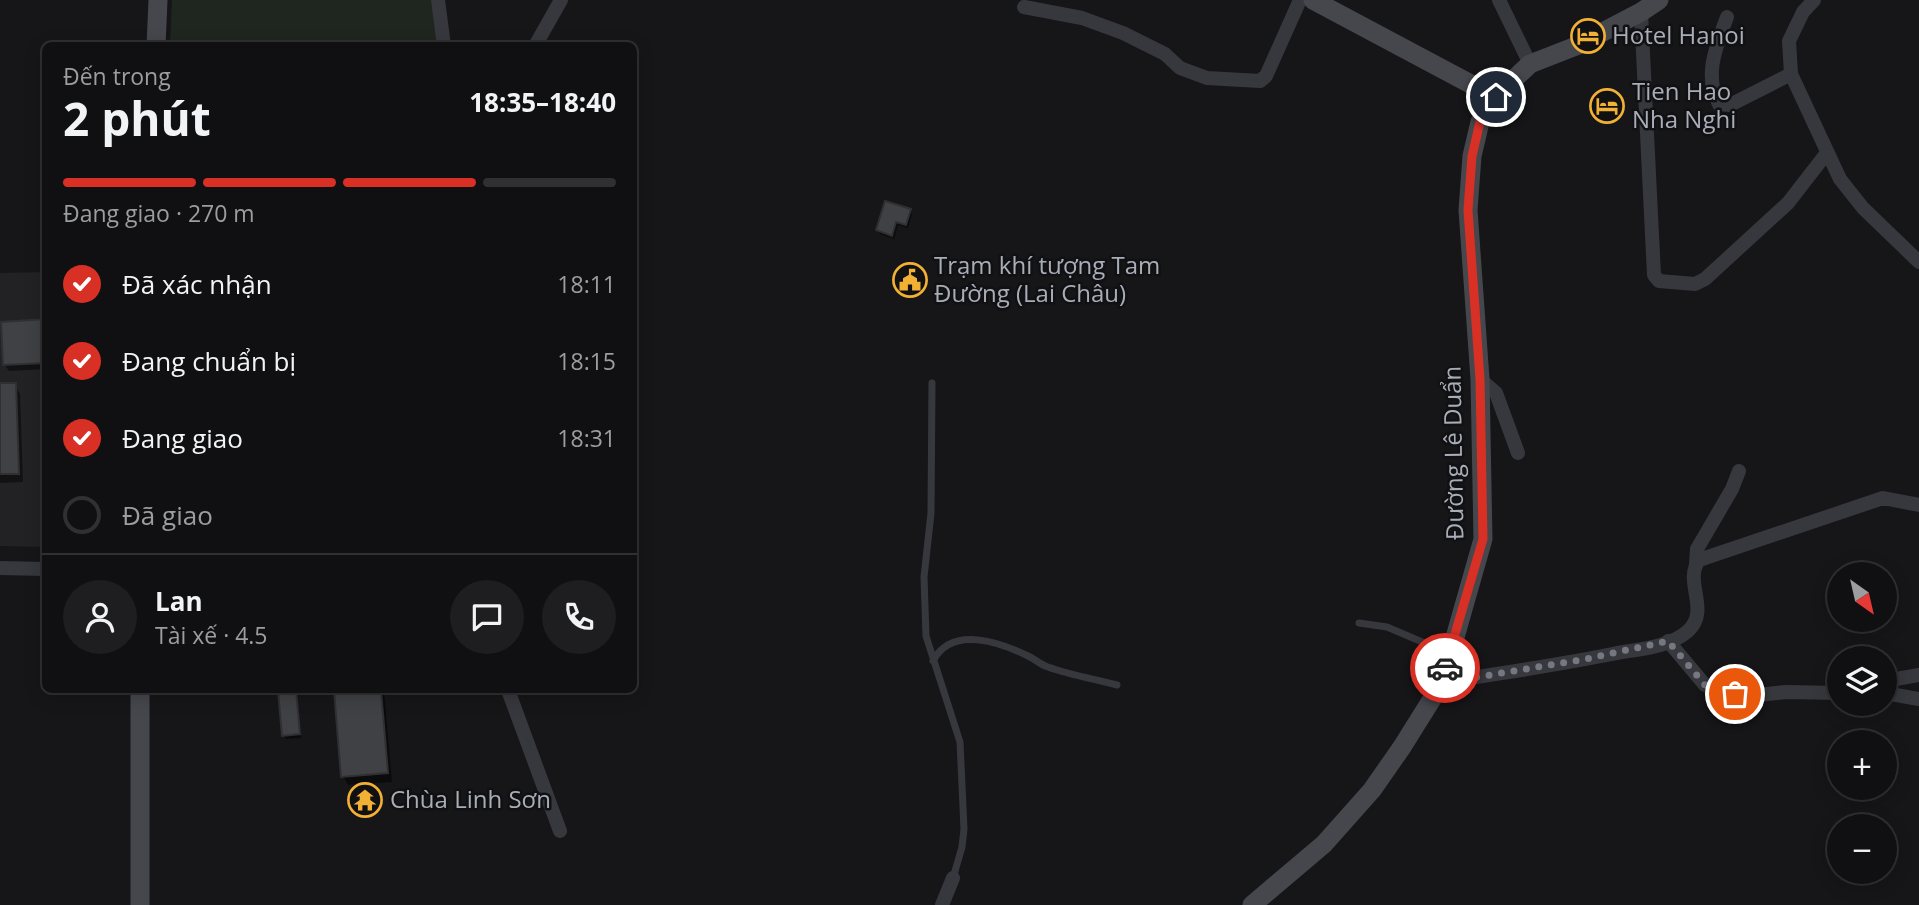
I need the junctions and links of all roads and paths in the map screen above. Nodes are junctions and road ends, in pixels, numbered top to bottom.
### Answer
1 (158, 0) edge
2 (438, 0) edge
3 (561, 0) edge
4 (1300, 0) edge
5 (1313, 0) edge
6 (1499, 0) edge
7 (1659, 0) edge
8 (1814, 0) edge
9 (1024, 7) dead end
10 (1641, 12) junction
11 (1727, 17) dead end
12 (156, 42) edge
13 (443, 42) edge
14 (538, 42) edge
15 (1530, 64) junction
16 (1791, 75) junction
17 (1496, 97) junction
18 (1826, 154) junction
19 (1919, 262) edge
20 (1480, 379) junction
21 (932, 383) dead end
22 (1518, 453) dead end
23 (1739, 471) dead end
24 (1919, 505) edge
25 (1696, 565) junction
26 (0, 568) edge
27 (42, 569) edge
28 (1359, 623) dead end
29 (1668, 641) junction
30 (1449, 654) junction
31 (933, 661) junction
32 (1919, 675) edge
33 (1897, 679) edge
34 (1442, 683) junction
35 (1117, 685) dead end
36 (140, 693) edge
37 (509, 693) edge
38 (1827, 693) edge
39 (1897, 695) edge
40 (1919, 699) edge
41 (560, 831) dead end
42 (953, 878) joint
43 (140, 905) edge
44 (942, 905) edge
45 (1252, 905) edge

1 - 12 main road
2 - 13 street
3 - 14 street
4 - 9 street
5 - 17 main road
6 - 15 street
7 - 10 main road
8 - 16 street
10 - 15 main road
10 - 18 street
11 - 16 street
15 - 17 main road, Đường Lê Duẩn
16 - 18 street
17 - 20 main road, Đường Lê Duẩn
18 - 19 street
20 - 22 street
20 - 30 main road, Đường Lê Duẩn
21 - 31 lane
23 - 25 street
24 - 25 street
25 - 29 street
26 - 27 street
28 - 30 lane
29 - 34 street
29 - 38 street
30 - 34 main road, Đường Lê Duẩn
31 - 35 lane
31 - 42 lane
32 - 33 street
34 - 45 main road, Đường Lê Duẩn
36 - 43 main road
37 - 41 street
39 - 40 street
42 - 44 street

